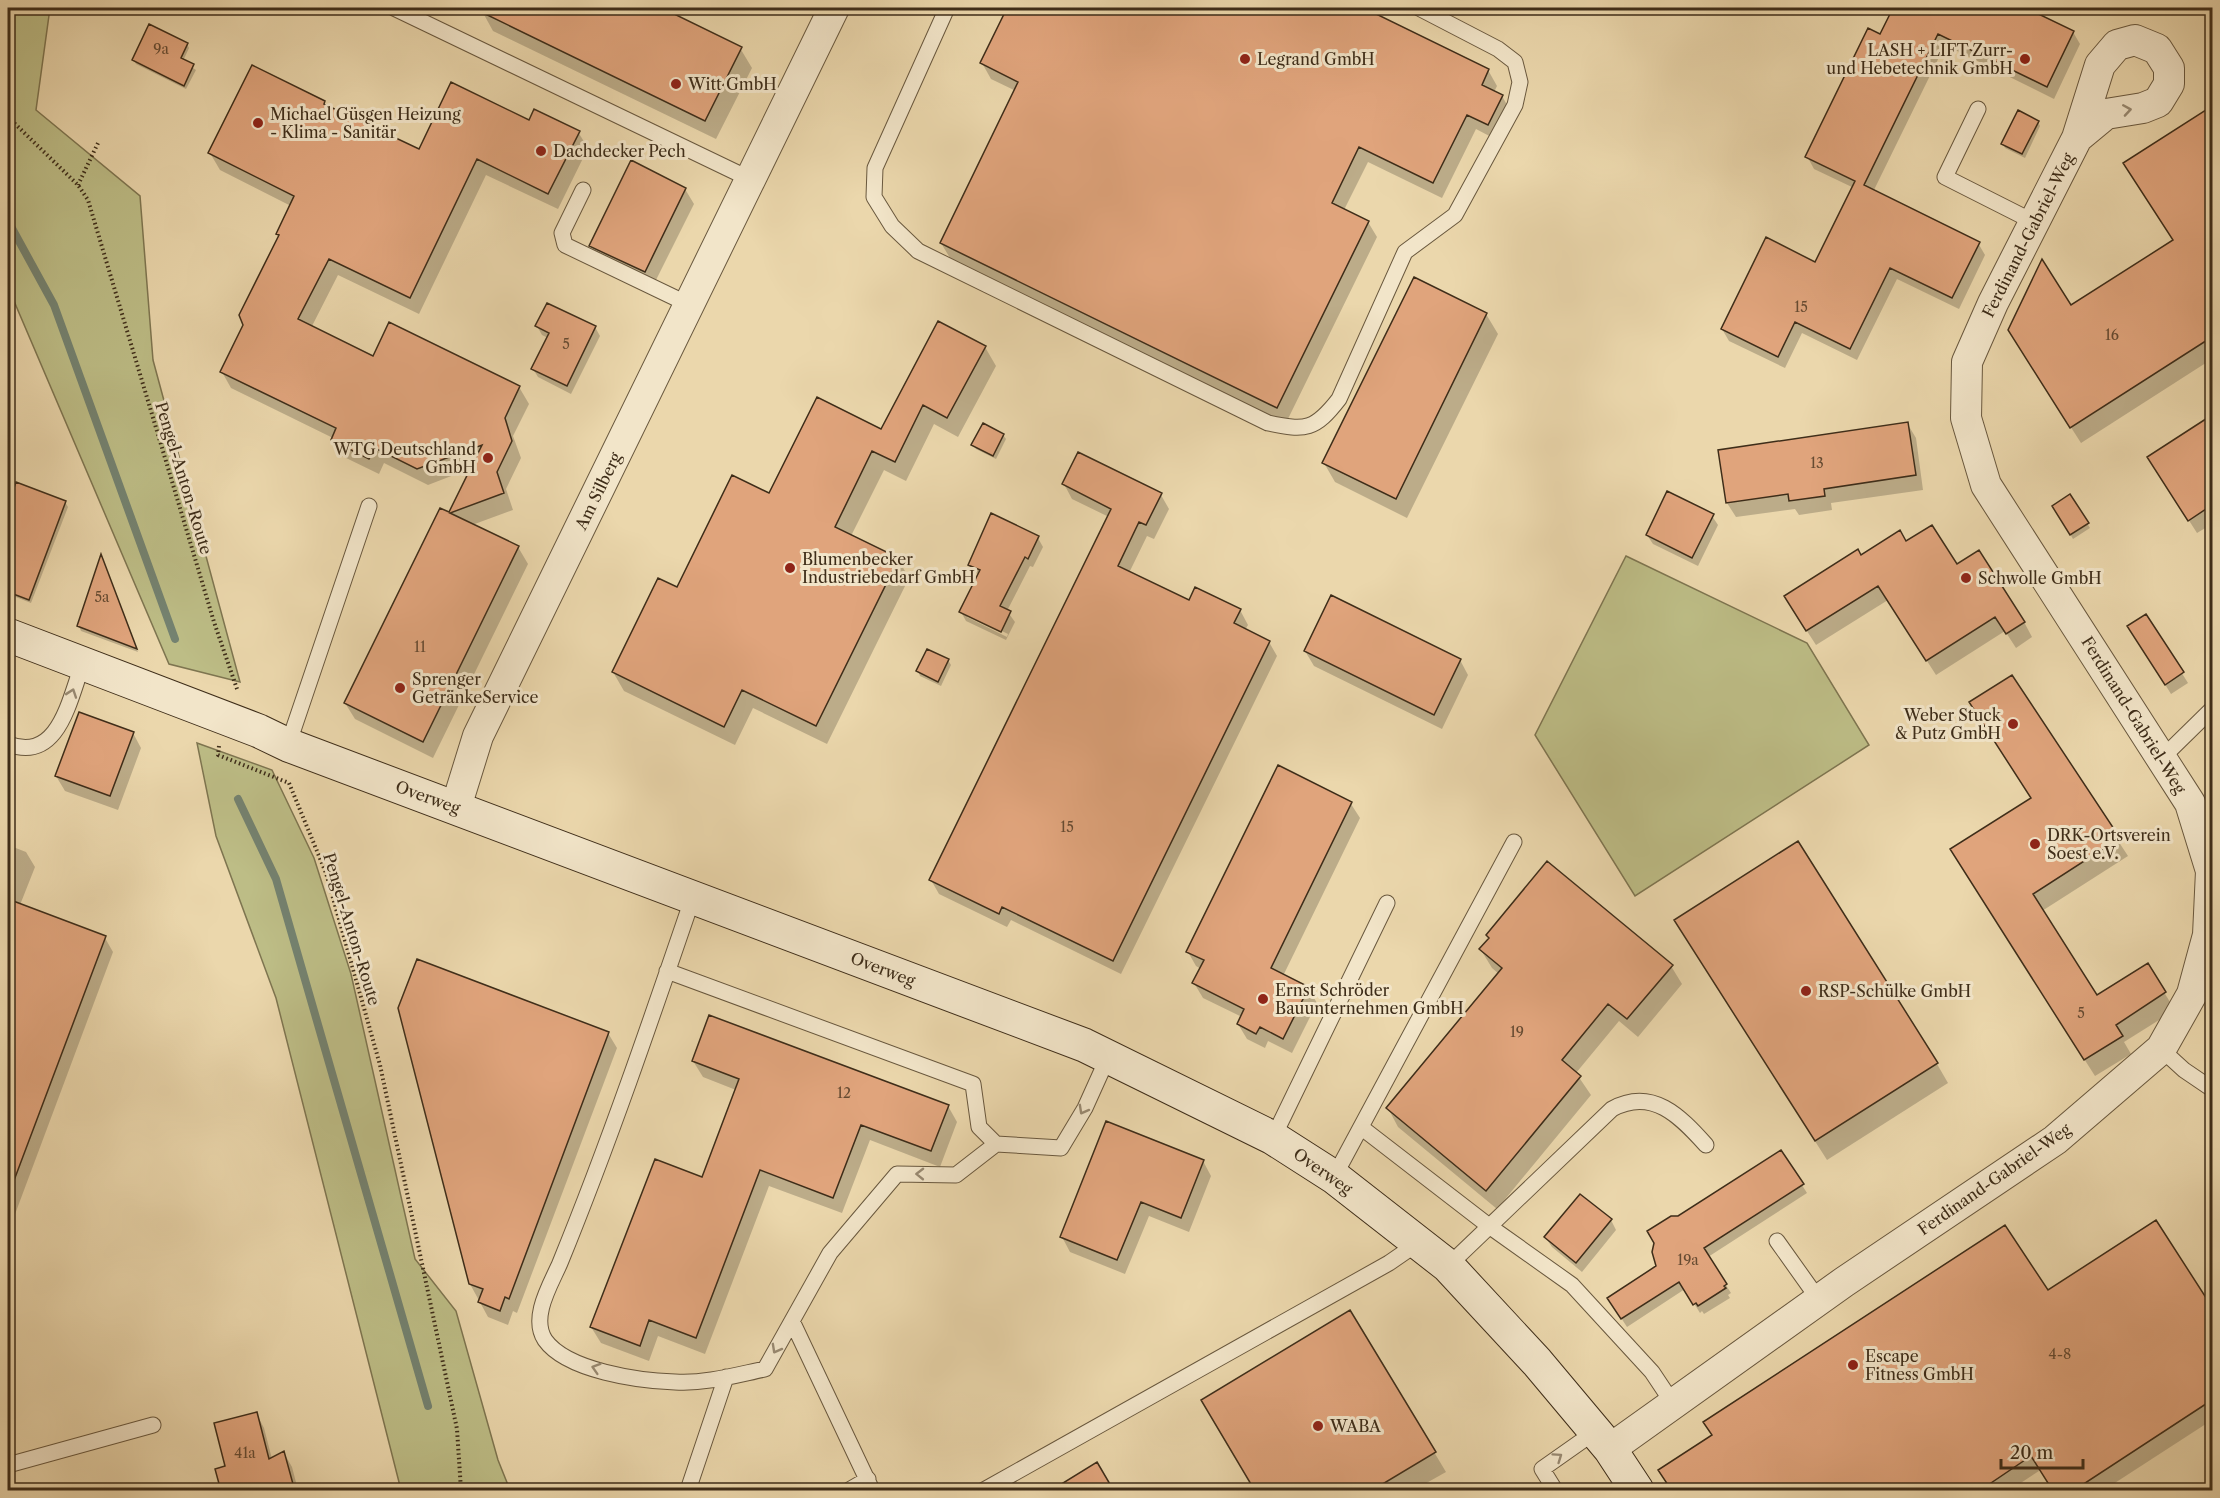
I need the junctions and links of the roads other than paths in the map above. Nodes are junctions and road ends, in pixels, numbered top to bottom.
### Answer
1 (393, 8) edge
2 (834, 8) edge
3 (947, 8) edge
4 (1419, 8) edge
5 (1978, 109) dead end
6 (2078, 138) dead end
7 (752, 180) junction
8 (582, 190) dead end
9 (2034, 222) junction
10 (690, 305) junction
11 (369, 506) dead end
12 (8, 635) edge
13 (82, 663) junction
14 (2212, 709) edge
15 (8, 744) edge
16 (288, 745) junction
17 (2162, 758) junction
18 (456, 807) junction
19 (1514, 842) dead end
20 (693, 897) junction
21 (1387, 903) dead end
22 (2211, 928) edge
23 (667, 971) junction
24 (2161, 1049) junction
25 (1108, 1057) junction
26 (2212, 1089) edge
27 (1362, 1128) junction
28 (1273, 1138) junction
29 (996, 1144) junction
30 (1706, 1144) dead end
31 (1334, 1177) junction
32 (1489, 1226) junction
33 (1777, 1241) dead end
34 (1418, 1243) junction
35 (1448, 1266) junction
36 (1819, 1300) junction
37 (792, 1321) junction
38 (726, 1377) junction
39 (1674, 1405) junction
40 (153, 1425) dead end
41 (1603, 1440) junction
42 (8, 1465) edge
43 (870, 1485) edge
44 (688, 1491) edge
45 (849, 1491) edge
46 (984, 1491) edge
47 (1555, 1491) edge
48 (1637, 1491) edge

1 - 7 lane
2 - 7 street, Am Silberg
3 - 4 lane
5 - 9 lane
6 - 9 street, Ferdinand-Gabriel-Weg
7 - 10 street, Am Silberg
8 - 10 lane
9 - 17 street, Ferdinand-Gabriel-Weg
10 - 18 street, Am Silberg
11 - 16 lane
12 - 13 street, Overweg
15 -> 13 lane
13 - 16 street, Overweg
14 - 17 lane
16 - 18 street, Overweg
17 - 22 street, Ferdinand-Gabriel-Weg
18 - 20 street, Overweg
19 - 27 lane
20 - 23 lane
20 - 25 street, Overweg
21 - 28 lane
22 - 24 street, Ferdinand-Gabriel-Weg
23 - 29 lane
38 -> 23 lane
24 - 26 lane
24 - 36 street, Ferdinand-Gabriel-Weg
25 - 28 street, Overweg
25 -> 29 lane
27 - 31 lane
27 - 32 lane
28 - 31 street, Overweg
29 -> 37 lane
30 - 32 lane
31 - 34 street, Overweg
32 - 35 lane
32 - 39 lane
33 - 36 lane
34 - 35 street, Overweg
34 - 46 lane
35 - 41 street, Overweg
36 - 39 street, Ferdinand-Gabriel-Weg
37 -> 38 lane
37 - 43 lane
38 - 44 lane
39 - 41 street, Ferdinand-Gabriel-Weg
40 - 42 lane
47 -> 41 lane
41 - 48 street, Overweg
43 - 45 lane

